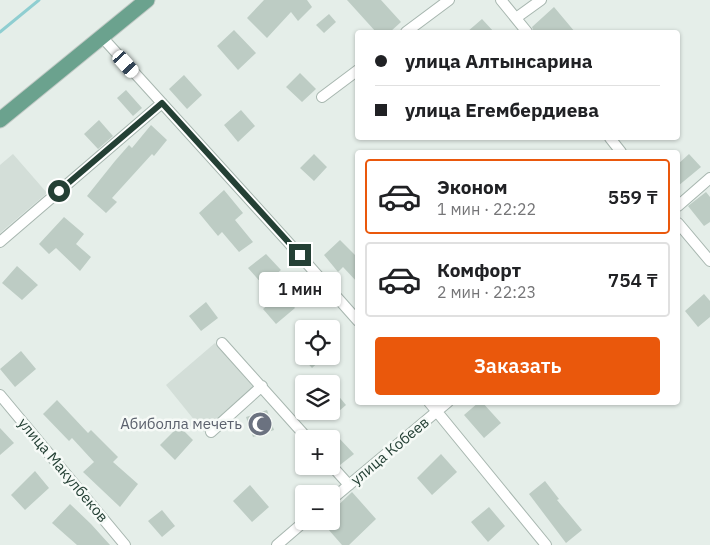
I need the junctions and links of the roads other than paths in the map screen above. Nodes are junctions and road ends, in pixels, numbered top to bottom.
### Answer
1 (147, 0) edge
2 (449, 0) edge
3 (501, 0) edge
4 (541, 0) edge
5 (516, 18) junction
6 (409, 30) edge
7 (525, 30) edge
8 (102, 37) junction
9 (355, 72) edge
10 (322, 97) dead end
11 (162, 103) junction
12 (0, 120) edge
13 (612, 140) edge
14 (619, 150) edge
15 (710, 178) edge
16 (680, 204) edge
17 (680, 225) edge
18 (0, 242) edge
19 (710, 261) edge
20 (355, 318) edge
21 (222, 343) dead end
22 (262, 386) junction
23 (0, 395) edge
24 (431, 405) edge
25 (445, 405) edge
26 (437, 412) junction
27 (300, 430) edge
28 (211, 432) dead end
29 (340, 474) edge
30 (349, 485) junction
31 (340, 492) edge
32 (295, 530) edge
33 (125, 545) edge
34 (277, 545) edge
35 (546, 545) edge

1 - 8 main road
2 - 6 street
3 - 5 street
4 - 5 street
5 - 7 street
8 - 11 street
8 - 12 main road
9 - 10 street
11 - 18 street
11 - 20 street
13 - 14 street
15 - 16 street
17 - 19 street
21 - 22 street
22 - 27 street
22 - 28 street
23 - 33 street, улица Макулбеков
24 - 26 street
25 - 26 street, улица Кобеев
26 - 30 street, улица Кобеев
26 - 35 street
29 - 30 street
30 - 31 street, улица Кобеев
32 - 34 street

